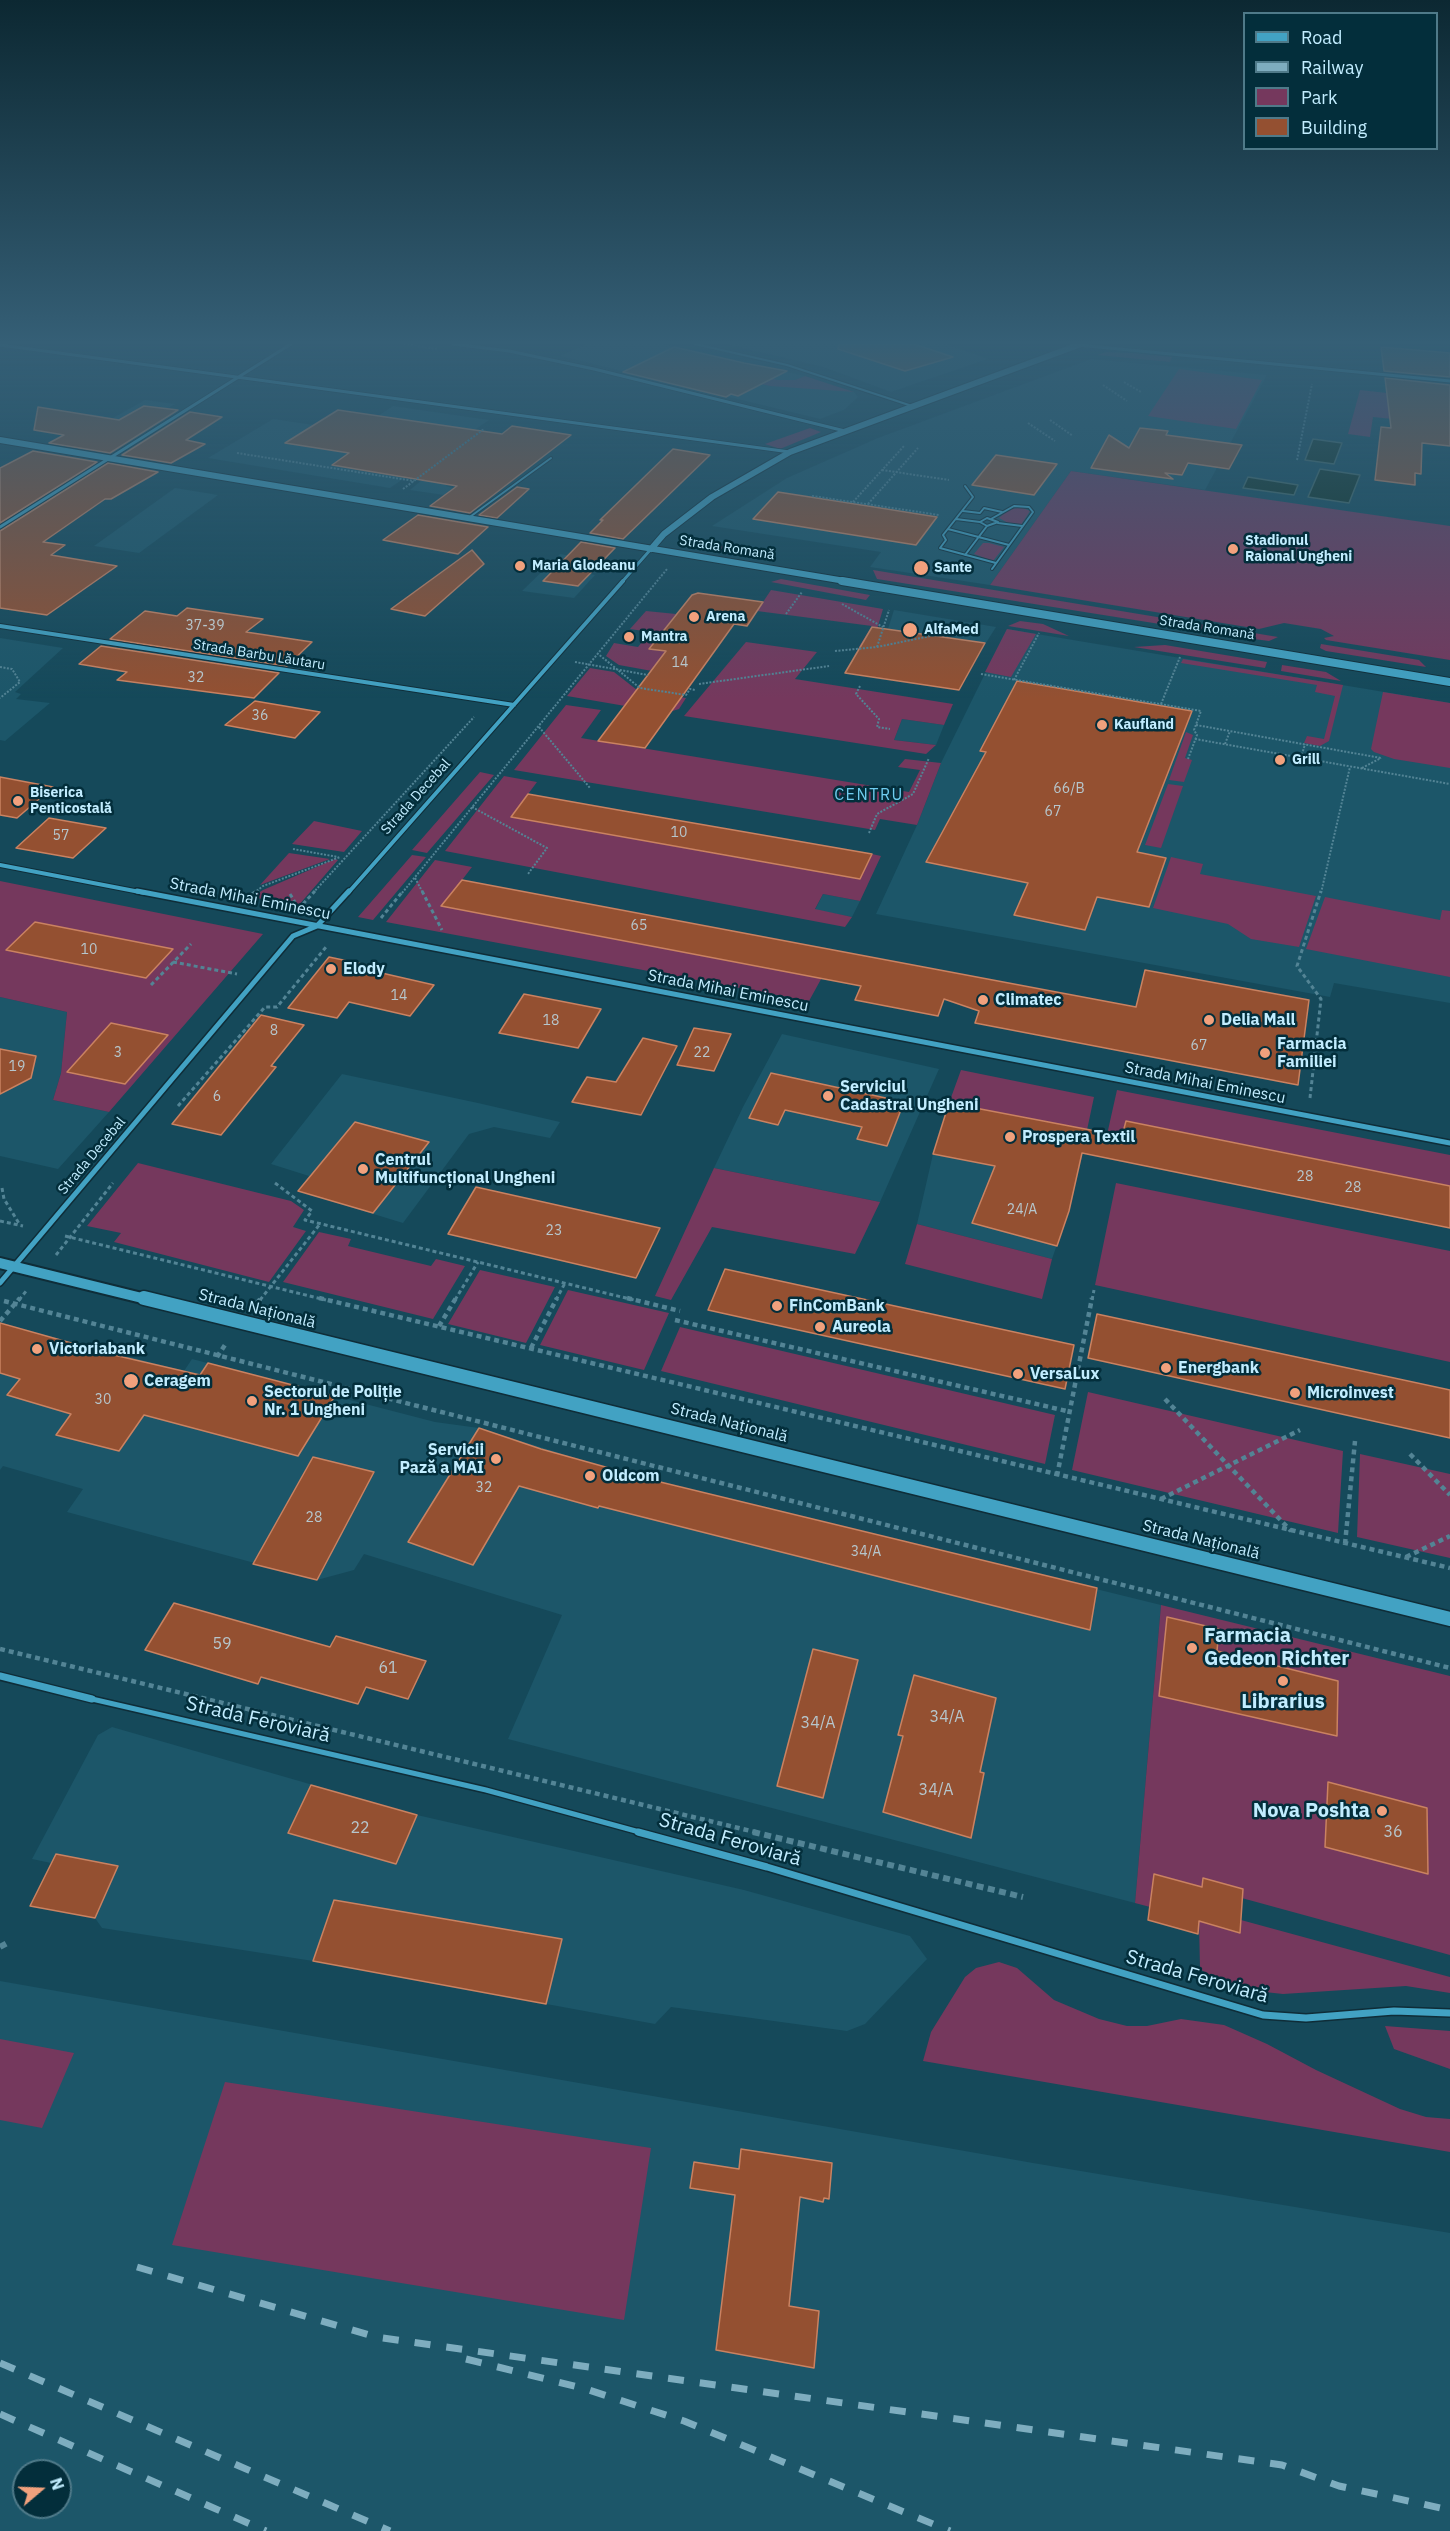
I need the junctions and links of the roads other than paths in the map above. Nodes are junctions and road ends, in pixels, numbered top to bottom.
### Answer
1 (101, 462) edge
2 (131, 462) edge
3 (545, 462) edge
4 (772, 462) edge
5 (965, 486) dead end
6 (963, 511) junction
7 (1002, 512) junction
8 (467, 519) junction
9 (956, 519) junction
10 (991, 519) junction
11 (980, 522) junction
12 (998, 524) junction
13 (987, 526) junction
14 (1023, 526) junction
15 (0, 527) edge
16 (948, 529) junction
17 (978, 537) junction
18 (1009, 545) junction
19 (651, 549) junction
20 (965, 555) junction
21 (996, 563) junction
22 (992, 569) dead end
23 (0, 626) edge
24 (1450, 682) edge
25 (514, 705) junction
26 (0, 865) edge
27 (317, 926) junction
28 (1450, 1143) edge
29 (7, 1265) edge
30 (0, 1283) edge
31 (1450, 1618) edge
32 (0, 1676) edge
33 (92, 1699) joint
34 (1450, 2013) edge

1 - 15 street
2 - 8 main road, Strada Romană
3 - 8 lane
4 - 19 main road, Strada Decebal
5 - 6 lane
6 - 7 lane
6 - 9 lane
7 - 10 lane
7 - 14 lane
8 - 19 main road, Strada Romană
9 - 11 lane
9 - 16 lane
10 - 11 lane
10 - 12 lane
11 - 13 lane
12 - 13 lane
12 - 14 lane
13 - 17 lane
14 - 18 lane
16 - 17 lane
16 - 20 lane
17 - 18 lane
17 - 20 lane
18 - 21 lane
19 - 24 main road, Strada Romană
19 - 25 street, Strada Decebal
20 - 21 lane
21 - 22 lane
23 - 25 street, Strada Barbu Lăutaru
25 - 27 street, Strada Decebal
26 - 27 street, Strada Mihai Eminescu
27 - 28 street, Strada Mihai Eminescu
27 - 29 street, Strada Decebal
29 - 30 street, Strada Decebal
29 - 31 main road, Strada Națională
32 - 33 street, Strada Feroviară
33 - 34 lane, Strada Feroviară

